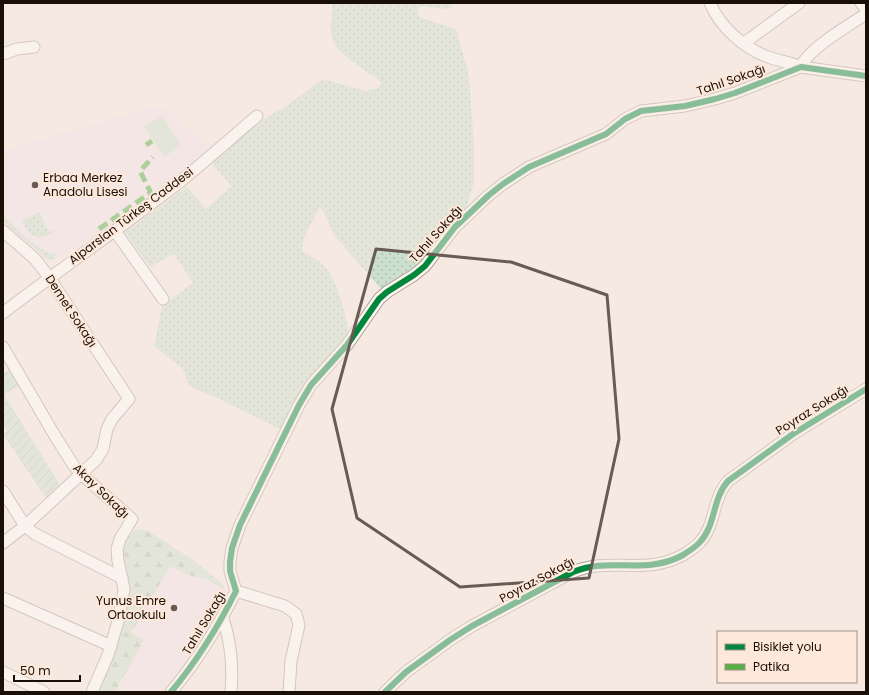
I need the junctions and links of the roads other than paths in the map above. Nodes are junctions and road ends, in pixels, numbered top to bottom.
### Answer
1 (710, 3) edge
2 (799, 3) edge
3 (861, 3) edge
4 (866, 9) edge
5 (866, 14) edge
6 (744, 43) junction
7 (34, 47) dead end
8 (3, 54) edge
9 (801, 67) junction
10 (866, 76) edge
11 (256, 116) dead end
12 (3, 231) edge
13 (114, 231) junction
14 (49, 277) junction
15 (163, 299) dead end
16 (3, 313) edge
17 (3, 347) edge
18 (866, 389) edge
19 (81, 474) junction
20 (3, 491) edge
21 (25, 526) junction
22 (3, 543) edge
23 (122, 578) junction
24 (236, 591) junction
25 (3, 598) edge
26 (223, 618) junction
27 (111, 646) junction
28 (3, 672) edge
29 (44, 692) edge
30 (92, 692) edge
31 (171, 692) edge
32 (231, 692) edge
33 (289, 692) edge
34 (385, 692) edge

1 - 6 street
2 - 6 street
3 - 4 street
5 - 9 street
6 - 9 street
7 - 8 street
9 - 10 street, Tahıl Sokağı
9 - 24 street, Tahıl Sokağı
11 - 13 street, Alparslan Türkeş Caddesi
12 - 14 street, Demet Sokağı
13 - 14 street, Alparslan Türkeş Caddesi
13 - 15 street
14 - 16 street, Alparslan Türkeş Caddesi
14 - 19 street, Demet Sokağı
17 - 19 street, Akay Sokağı
18 - 34 street, Poyraz Sokağı
19 - 21 street
19 - 23 street, Akay Sokağı
20 - 21 street
21 - 22 street
21 - 23 street
23 - 27 street, Akay Sokağı
24 - 26 street, Tahıl Sokağı
24 - 33 street
25 - 27 street
26 - 31 street, Tahıl Sokağı
26 - 32 street
27 - 30 street, Akay Sokağı
28 - 29 street

